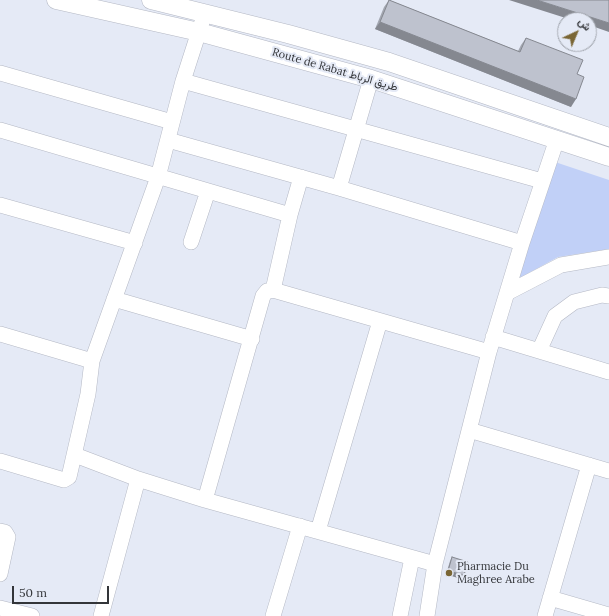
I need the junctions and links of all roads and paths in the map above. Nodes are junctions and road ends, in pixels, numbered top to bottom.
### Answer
1 (56, 0) edge
2 (151, 0) edge
3 (205, 12) junction
4 (199, 32) junction
5 (0, 73) edge
6 (372, 79) junction
7 (183, 81) junction
8 (172, 122) junction
9 (0, 130) edge
10 (355, 130) junction
11 (609, 137) edge
12 (557, 139) junction
13 (168, 140) junction
14 (609, 157) edge
15 (158, 177) junction
16 (300, 177) junction
17 (542, 181) junction
18 (339, 188) junction
19 (208, 192) junction
20 (0, 205) edge
21 (290, 215) junction
22 (191, 242) dead end
23 (135, 243) junction
24 (522, 243) junction
25 (609, 257) edge
26 (273, 290) junction
27 (507, 293) junction
28 (609, 296) edge
29 (114, 299) junction
30 (380, 321) junction
31 (0, 334) edge
32 (493, 337) junction
33 (252, 339) junction
34 (539, 351) junction
35 (489, 352) junction
36 (92, 361) junction
37 (609, 371) edge
38 (469, 430) junction
39 (75, 455) junction
40 (0, 462) edge
41 (590, 464) junction
42 (609, 471) edge
43 (138, 479) junction
44 (205, 500) junction
45 (300, 526) junction
46 (0, 531) edge
47 (318, 531) junction
48 (412, 558) junction
49 (435, 564) junction
50 (0, 574) edge
51 (550, 598) junction
52 (0, 608) edge
53 (431, 615) edge
54 (609, 615) edge
55 (32, 616) edge
56 (101, 616) edge
57 (273, 616) edge
58 (400, 616) edge
59 (545, 616) edge

1 - 4 main road, Route de Rabat طريق الرباط
2 - 3 main road, Route de Rabat طريق الرباط
3 - 4 street
3 - 11 main road, Route de Rabat طريق الرباط
4 - 6 main road, Route de Rabat طريق الرباط
4 - 7 street
5 - 8 street
6 - 10 street
6 - 12 main road, Route de Rabat طريق الرباط
7 - 8 street
7 - 10 street
8 - 13 street
9 - 15 street
10 - 17 street
10 - 18 street
12 - 14 main road, Route de Rabat طريق الرباط
12 - 17 street
13 - 15 street
13 - 16 street
15 - 19 street
15 - 23 street
16 - 18 street
16 - 21 street
17 - 24 street
18 - 24 street
19 - 21 street
19 - 22 street
20 - 23 street
21 - 26 street
23 - 29 street
24 - 27 street
25 - 27 street
26 - 30 street
26 - 33 street
27 - 32 street
28 - 34 street
29 - 33 street
29 - 36 street
30 - 35 street
30 - 47 street
31 - 36 street
32 - 34 street
32 - 35 street
33 - 44 street
34 - 37 street
35 - 38 street
36 - 39 street
38 - 41 street
38 - 49 street
39 - 40 street
39 - 43 street
41 - 42 street
41 - 51 street
43 - 44 street
43 - 56 street
44 - 45 street
45 - 47 street
45 - 57 street
46 - 50 street
47 - 48 street
48 - 49 street
48 - 58 street
49 - 53 street
51 - 54 street
51 - 59 street
52 - 55 street

